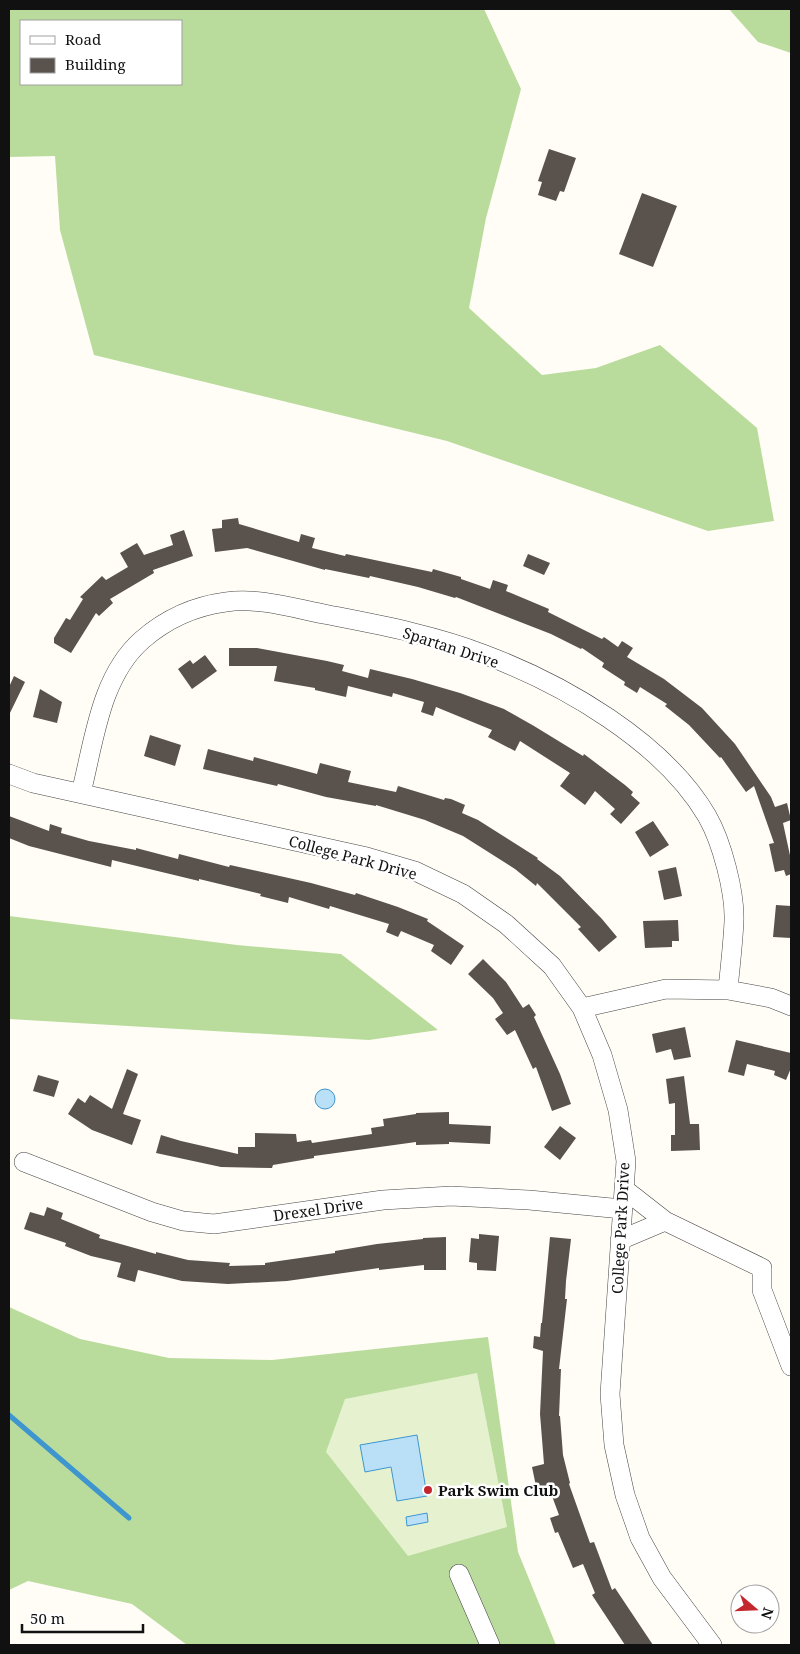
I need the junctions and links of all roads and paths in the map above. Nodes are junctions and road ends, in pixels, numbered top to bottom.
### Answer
1 (9, 774) edge
2 (81, 794) junction
3 (728, 990) junction
4 (791, 1006) edge
5 (582, 1008) junction
6 (24, 1162) dead end
7 (624, 1189) junction
8 (622, 1209) junction
9 (665, 1221) junction
10 (620, 1240) junction
11 (791, 1366) edge
12 (459, 1574) dead end
13 (490, 1645) edge
14 (712, 1645) edge

1 - 2 street, College Park Drive
2 - 3 street, Spartan Drive
2 - 5 street, College Park Drive
3 - 4 street
3 - 5 street
5 - 7 street, College Park Drive
6 - 8 street, Drexel Drive
7 - 8 street, College Park Drive
7 - 9 street
8 - 10 street, College Park Drive
9 - 10 street
9 - 11 street
10 - 14 street, College Park Drive
12 - 13 street

